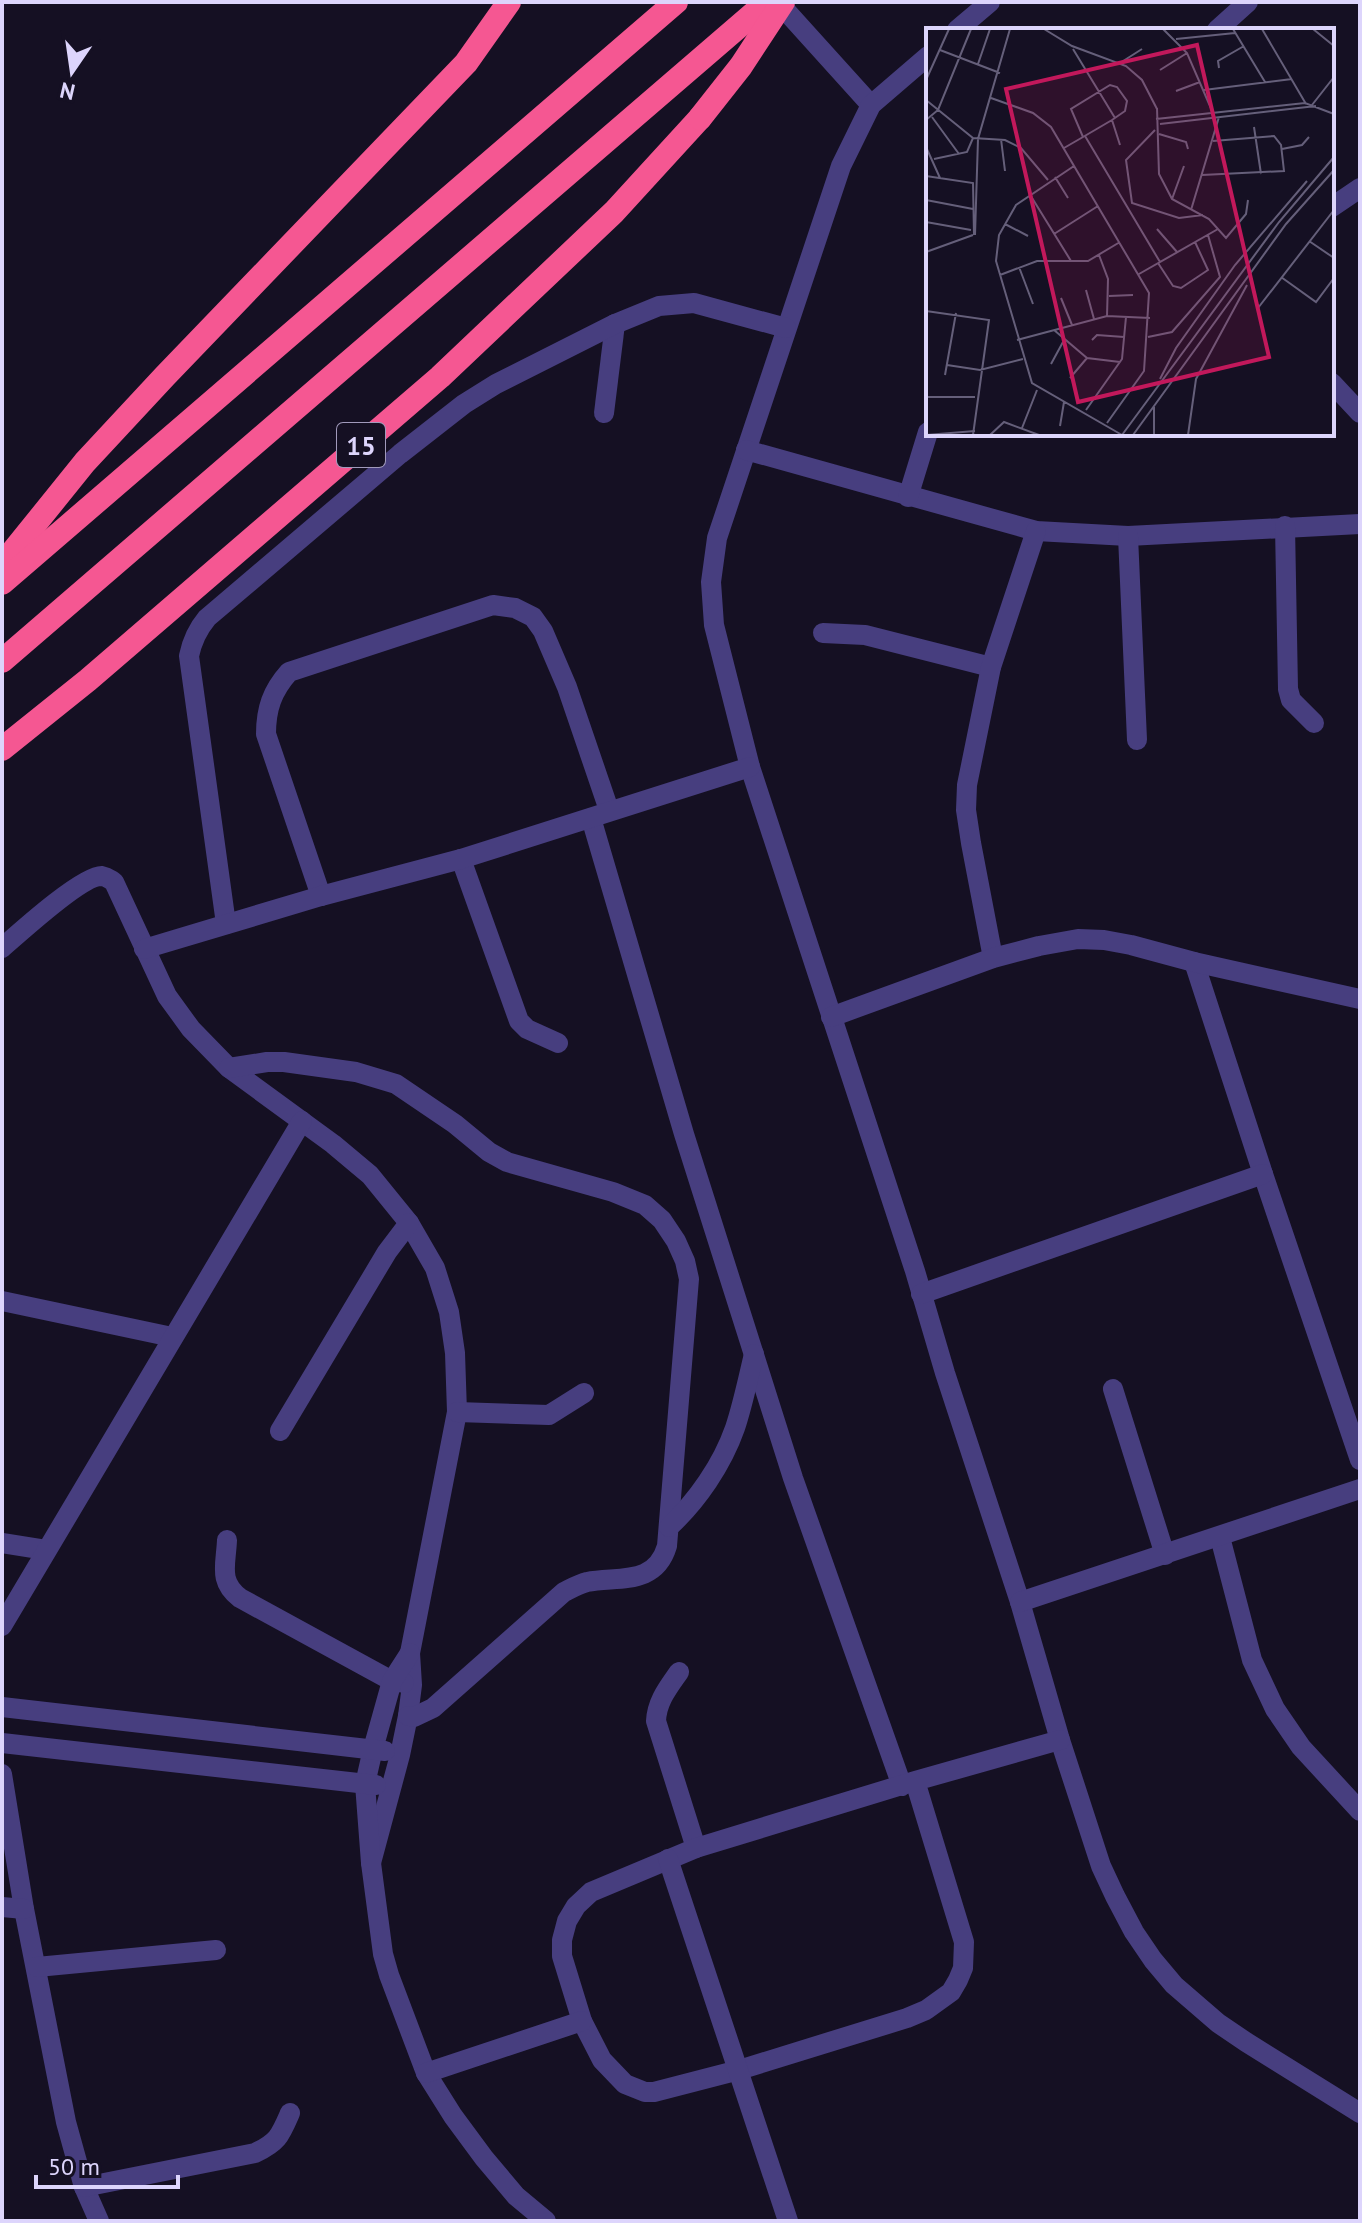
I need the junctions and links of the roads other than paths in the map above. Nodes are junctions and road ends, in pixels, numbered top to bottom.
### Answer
1 (509, 2) edge
2 (676, 2) edge
3 (767, 2) edge
4 (780, 2) edge
5 (990, 2) edge
6 (1248, 2) edge
7 (959, 28) edge
8 (1219, 28) edge
9 (926, 58) edge
10 (871, 105) junction
11 (1360, 188) edge
12 (1334, 206) edge
13 (615, 324) junction
14 (786, 328) junction
15 (1334, 385) edge
16 (604, 413) dead end
17 (1360, 413) edge
18 (927, 436) edge
19 (746, 450) junction
20 (908, 497) junction
21 (1360, 524) edge
22 (1285, 526) junction
23 (1036, 531) junction
24 (1128, 536) junction
25 (2, 565) edge
26 (2, 583) edge
27 (823, 633) dead end
28 (2, 661) edge
29 (991, 667) junction
30 (1314, 723) dead end
31 (1137, 740) dead end
32 (2, 749) edge
33 (750, 767) junction
34 (600, 814) junction
35 (461, 859) junction
36 (321, 896) junction
37 (226, 924) junction
38 (2, 948) edge
39 (144, 949) junction
40 (993, 958) junction
41 (1194, 962) junction
42 (1360, 999) edge
43 (831, 1017) junction
44 (558, 1043) dead end
45 (229, 1068) junction
46 (302, 1121) junction
47 (1263, 1174) junction
48 (409, 1223) junction
49 (921, 1294) junction
50 (2, 1301) edge
51 (172, 1337) junction
52 (754, 1354) junction
53 (1113, 1389) dead end
54 (584, 1393) dead end
55 (457, 1412) junction
56 (280, 1431) dead end
57 (1360, 1460) edge
58 (1360, 1489) edge
59 (669, 1527) junction
60 (1220, 1537) junction
61 (227, 1540) dead end
62 (2, 1543) edge
63 (46, 1550) junction
64 (1165, 1555) junction
65 (1020, 1602) junction
66 (2, 1626) edge
67 (679, 1672) dead end
68 (402, 1683) junction
69 (2, 1707) edge
70 (408, 1716) junction
71 (1060, 1740) junction
72 (2, 1743) edge
73 (373, 1749) junction
74 (400, 1755) junction
75 (2, 1774) edge
76 (365, 1784) junction
77 (909, 1784) junction
78 (392, 1788) junction
79 (1360, 1811) edge
80 (696, 1848) junction
81 (668, 1859) junction
82 (371, 1863) junction
83 (2, 1907) edge
84 (24, 1909) junction
85 (216, 1950) dead end
86 (37, 1967) junction
87 (582, 2021) junction
88 (739, 2070) junction
89 (426, 2073) junction
90 (290, 2113) dead end
91 (1360, 2113) edge
92 (84, 2187) junction
93 (99, 2221) edge
94 (546, 2221) edge
95 (788, 2221) edge

1 - 25 highway
2 - 26 highway
3 - 28 highway
4 - 10 street
4 - 32 highway, 15 / 15, bridge
5 - 7 street
6 - 8 street
9 - 10 street
10 - 14 street
11 - 12 street
13 - 14 street
13 - 16 street
13 - 37 street
14 - 19 street
15 - 17 street
18 - 20 street
19 - 20 street
19 - 33 street
20 - 23 street
21 - 22 street
22 - 24 street
22 - 30 street
23 - 24 street
23 - 29 street
24 - 31 street
27 - 29 street
29 - 40 street
33 - 34 street
33 - 43 street
34 - 35 street
34 - 36 street
34 - 52 street
35 - 36 street
35 - 44 street
36 - 37 street
37 - 39 street
38 - 39 street
39 - 45 street
40 - 41 street
40 - 43 street
41 - 42 street
41 - 47 street
43 - 49 street
45 - 46 street
45 - 59 street
46 - 48 street
46 - 51 street
47 - 49 street
47 - 57 street
48 - 55 street
48 - 56 street
49 - 65 street
50 - 51 street
51 - 63 street
52 - 59 street
52 - 77 street
53 - 64 street
54 - 55 street
55 - 68 street
58 - 60 street
59 - 70 street
60 - 64 street
60 - 79 street
61 - 68 street
62 - 63 street
63 - 66 street
64 - 65 street
65 - 71 street
67 - 80 street
68 - 70 street
68 - 73 street
69 - 73 street
70 - 74 street
71 - 77 street
71 - 91 street
72 - 76 street
73 - 74 street
73 - 76 street
74 - 78 street
75 - 84 street
76 - 78 street
76 - 82 street
77 - 80 street
77 - 88 street
78 - 82 street
80 - 81 street
81 - 87 street
81 - 88 street
82 - 89 street
83 - 84 street
84 - 86 street
85 - 86 street
86 - 92 street
87 - 88 street
87 - 89 street
88 - 95 street
89 - 94 street
90 - 92 street
92 - 93 street

